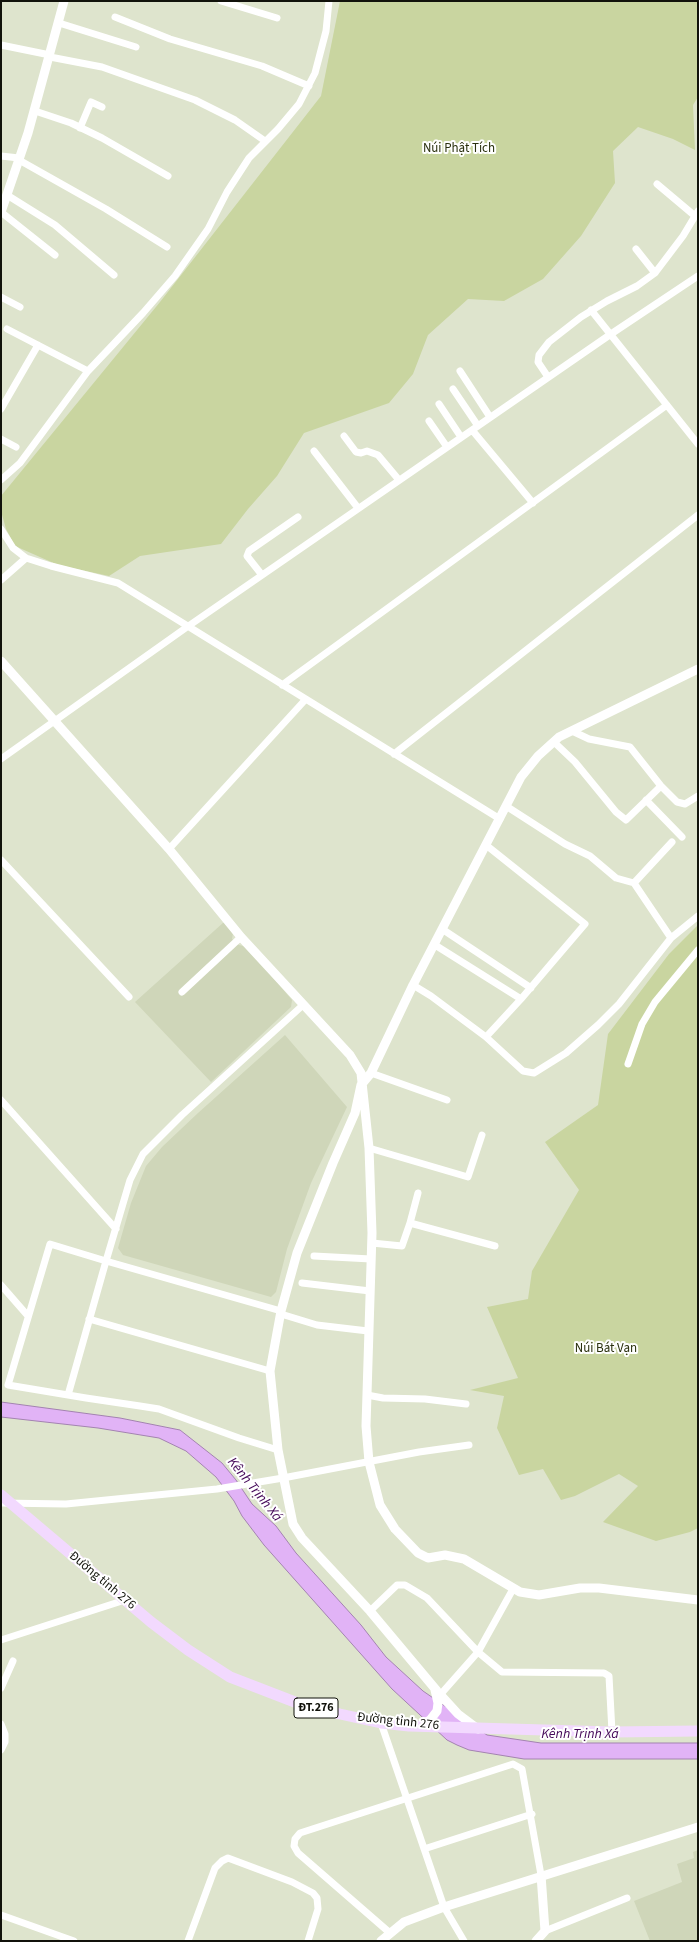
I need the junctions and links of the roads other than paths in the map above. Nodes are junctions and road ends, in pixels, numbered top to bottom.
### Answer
1 (64, 1) edge
2 (221, 1) edge
3 (329, 1) edge
4 (115, 17) dead end
5 (276, 18) dead end
6 (59, 23) junction
7 (1, 45) edge
8 (136, 47) dead end
9 (50, 56) junction
10 (309, 86) junction
11 (102, 107) dead end
12 (34, 111) junction
13 (80, 128) junction
14 (265, 141) junction
15 (1, 156) edge
16 (19, 159) junction
17 (168, 176) dead end
18 (657, 184) dead end
19 (3, 205) edge
20 (696, 214) edge
21 (167, 247) dead end
22 (636, 249) dead end
23 (55, 255) dead end
24 (655, 273) junction
25 (114, 275) dead end
26 (698, 276) edge
27 (1, 297) edge
28 (20, 307) dead end
29 (591, 310) junction
30 (7, 328) dead end
31 (611, 334) junction
32 (38, 345) junction
33 (460, 371) dead end
34 (88, 372) junction
35 (548, 377) junction
36 (452, 389) dead end
37 (439, 404) dead end
38 (667, 405) junction
39 (1, 409) edge
40 (490, 417) junction
41 (429, 421) dead end
42 (475, 428) junction
43 (344, 436) dead end
44 (461, 437) junction
45 (1, 439) edge
46 (698, 444) edge
47 (16, 447) dead end
48 (447, 447) junction
49 (314, 451) dead end
50 (1, 480) edge
51 (399, 480) junction
52 (533, 503) junction
53 (358, 508) junction
54 (698, 515) edge
55 (298, 517) dead end
56 (1, 529) edge
57 (26, 558) junction
58 (262, 575) junction
59 (1, 580) edge
60 (187, 627) junction
61 (1, 661) edge
62 (698, 669) edge
63 (282, 685) junction
64 (305, 700) junction
65 (56, 721) junction
66 (572, 731) junction
67 (554, 742) junction
68 (394, 754) junction
69 (1, 760) edge
70 (661, 786) junction
71 (698, 796) edge
72 (646, 800) junction
73 (506, 806) junction
74 (500, 819) junction
75 (682, 837) dead end
76 (672, 842) dead end
77 (486, 846) junction
78 (169, 849) junction
79 (1, 860) edge
80 (634, 883) junction
81 (698, 916) edge
82 (442, 929) junction
83 (241, 937) junction
84 (671, 938) junction
85 (434, 945) junction
86 (698, 950) edge
87 (413, 985) junction
88 (531, 988) junction
89 (182, 992) dead end
90 (129, 997) dead end
91 (521, 1000) junction
92 (303, 1005) junction
93 (486, 1036) junction
94 (628, 1064) dead end
95 (371, 1073) junction
96 (362, 1082) junction
97 (1, 1100) edge
98 (447, 1100) dead end
99 (482, 1135) dead end
100 (369, 1148) junction
101 (418, 1193) dead end
102 (410, 1223) junction
103 (116, 1229) junction
104 (372, 1243) junction
105 (495, 1246) dead end
106 (314, 1256) dead end
107 (371, 1260) junction
108 (106, 1261) junction
109 (302, 1283) dead end
110 (1, 1285) edge
111 (370, 1291) junction
112 (281, 1312) junction
113 (28, 1316) junction
114 (90, 1320) junction
115 (368, 1331) junction
116 (270, 1371) junction
117 (68, 1395) junction
118 (367, 1395) junction
119 (466, 1404) dead end
120 (470, 1446) dead end
121 (278, 1450) junction
122 (369, 1462) junction
123 (283, 1478) junction
124 (1, 1495) edge
125 (6, 1503) edge
126 (512, 1589) junction
127 (125, 1600) junction
128 (698, 1600) edge
129 (370, 1611) junction
130 (1, 1640) edge
131 (478, 1652) junction
132 (13, 1661) dead end
133 (1, 1688) edge
134 (438, 1692) junction
135 (381, 1723) junction
136 (1, 1724) edge
137 (418, 1726) junction
138 (478, 1728) junction
139 (698, 1731) edge
140 (612, 1732) junction
141 (1, 1750) edge
142 (406, 1798) junction
143 (532, 1814) junction
144 (698, 1827) edge
145 (424, 1848) junction
146 (541, 1875) junction
147 (627, 1898) dead end
148 (444, 1907) junction
149 (1, 1915) edge
150 (545, 1931) junction
151 (390, 1933) junction
152 (74, 1941) edge
153 (188, 1941) edge
154 (308, 1941) edge
155 (381, 1941) edge
156 (464, 1941) edge
157 (536, 1941) edge

1 - 6 main road
2 - 5 street
3 - 10 street
4 - 10 street
6 - 8 street
6 - 9 main road
7 - 9 street
9 - 12 main road
9 - 14 street
10 - 14 street
11 - 13 street
12 - 13 street
12 - 16 main road
13 - 17 street
14 - 34 street
15 - 16 street
16 - 19 main road
16 - 21 street
18 - 20 street
19 - 23 street
19 - 25 street
20 - 24 street
22 - 24 street
24 - 29 street
26 - 31 street
27 - 28 street
29 - 31 street
29 - 35 street
30 - 32 street
31 - 35 street
31 - 38 street
32 - 34 street
32 - 39 street
33 - 40 street
34 - 50 street
35 - 40 street
36 - 42 street
37 - 44 street
38 - 46 street
38 - 52 street
40 - 42 street
41 - 48 street
42 - 44 street
42 - 52 street
43 - 51 street
44 - 48 street
45 - 47 street
48 - 51 street
49 - 53 street
51 - 53 street
52 - 63 street
53 - 58 street
54 - 68 street
55 - 58 street
56 - 57 street
57 - 59 street
57 - 60 street
58 - 60 street
60 - 63 street
60 - 65 street
61 - 65 main road
62 - 66 main road
63 - 64 street
64 - 68 street
64 - 78 street
65 - 69 street
65 - 78 main road
66 - 67 main road
66 - 70 street
67 - 72 street
67 - 73 main road
68 - 74 street
70 - 71 street
70 - 72 street
72 - 75 street
73 - 74 main road
73 - 80 street
74 - 77 main road
76 - 80 street
77 - 82 main road
77 - 88 street
78 - 83 main road
79 - 90 street
80 - 84 street
81 - 84 street
82 - 85 main road
82 - 88 street
83 - 89 street
83 - 92 main road
84 - 93 street
85 - 87 main road
85 - 91 street
86 - 94 street
87 - 93 street
87 - 95 main road
88 - 91 street
91 - 93 street
92 - 96 main road
92 - 103 street
95 - 96 main road
95 - 98 street
96 - 100 main road
96 - 112 main road
97 - 103 street
99 - 100 street
100 - 104 main road
101 - 102 street
102 - 104 street
102 - 105 street
103 - 108 street
104 - 107 main road
106 - 107 street
107 - 111 main road
108 - 112 street
108 - 113 street
108 - 114 street
109 - 111 street
110 - 113 street
111 - 115 main road
112 - 115 street
112 - 116 main road
113 - 117 street
114 - 116 street
114 - 117 street
115 - 118 main road
116 - 121 main road
117 - 121 street
118 - 119 street
118 - 122 main road
120 - 122 street
121 - 123 main road
122 - 123 street
122 - 126 main road
123 - 125 street
123 - 129 main road
124 - 125 main road, Đường tỉnh 276 / ĐT.276
125 - 127 main road, Đường tỉnh 276 / ĐT.276
126 - 128 main road
126 - 131 street
127 - 130 street
127 - 135 main road, Đường tỉnh 276 / ĐT.276
129 - 131 street
129 - 134 main road
131 - 134 street
131 - 140 street
132 - 133 street
134 - 137 main road
134 - 138 main road
135 - 137 main road, Đường tỉnh 276 / ĐT.276
135 - 142 street
136 - 141 street
137 - 138 main road, Đường tỉnh 276 / ĐT.276
138 - 140 main road, Đường tỉnh 276 / ĐT.276
139 - 140 main road, Đường tỉnh 276 / ĐT.276
142 - 143 street
142 - 145 street
142 - 151 street
143 - 145 street
143 - 146 street
144 - 146 main road
145 - 148 street
146 - 148 main road
146 - 150 main road
147 - 150 street
148 - 151 main road
148 - 156 street
149 - 152 street
150 - 157 main road
151 - 155 main road
153 - 154 street

